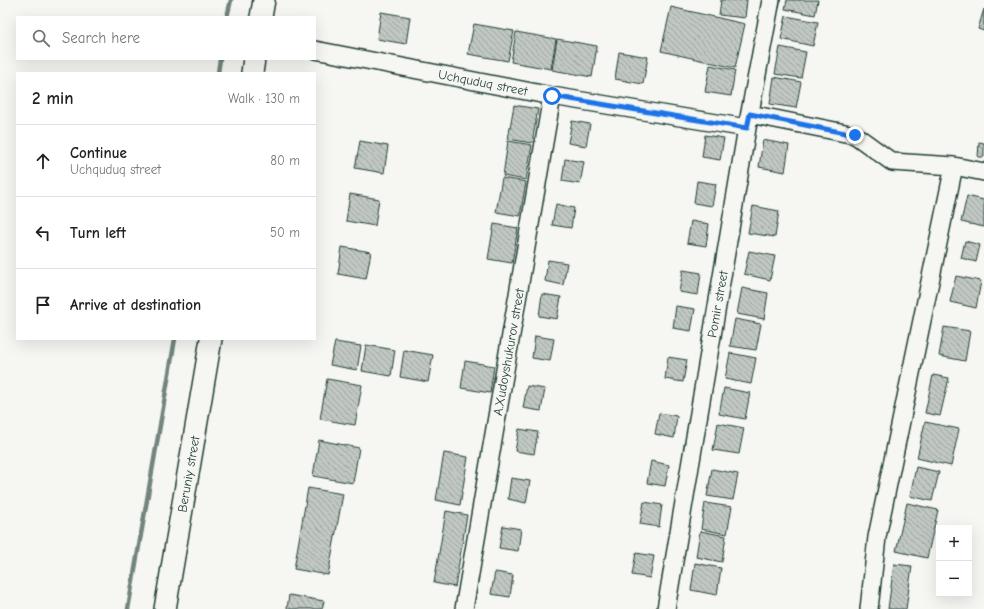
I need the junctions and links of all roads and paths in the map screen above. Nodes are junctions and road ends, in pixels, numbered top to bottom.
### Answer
1 (264, 0) edge
2 (771, 0) edge
3 (261, 16) edge
4 (316, 50) edge
5 (254, 60) edge
6 (252, 72) edge
7 (552, 96) junction
8 (748, 121) junction
9 (954, 166) junction
10 (984, 172) edge
11 (211, 340) edge
12 (165, 609) edge
13 (464, 609) edge
14 (666, 609) edge
15 (868, 609) edge

1 - 3 main road
2 - 8 street, Pomir street
4 - 7 street, Uchquduq street
5 - 6 main road
7 - 8 street, Uchquduq street
7 - 13 street, A.Xudoyshukurov street
8 - 9 street, Uchquduq street
8 - 14 street, Pomir street
9 - 10 street, Uchquduq street
9 - 15 street
11 - 12 main road, Beruniy street

